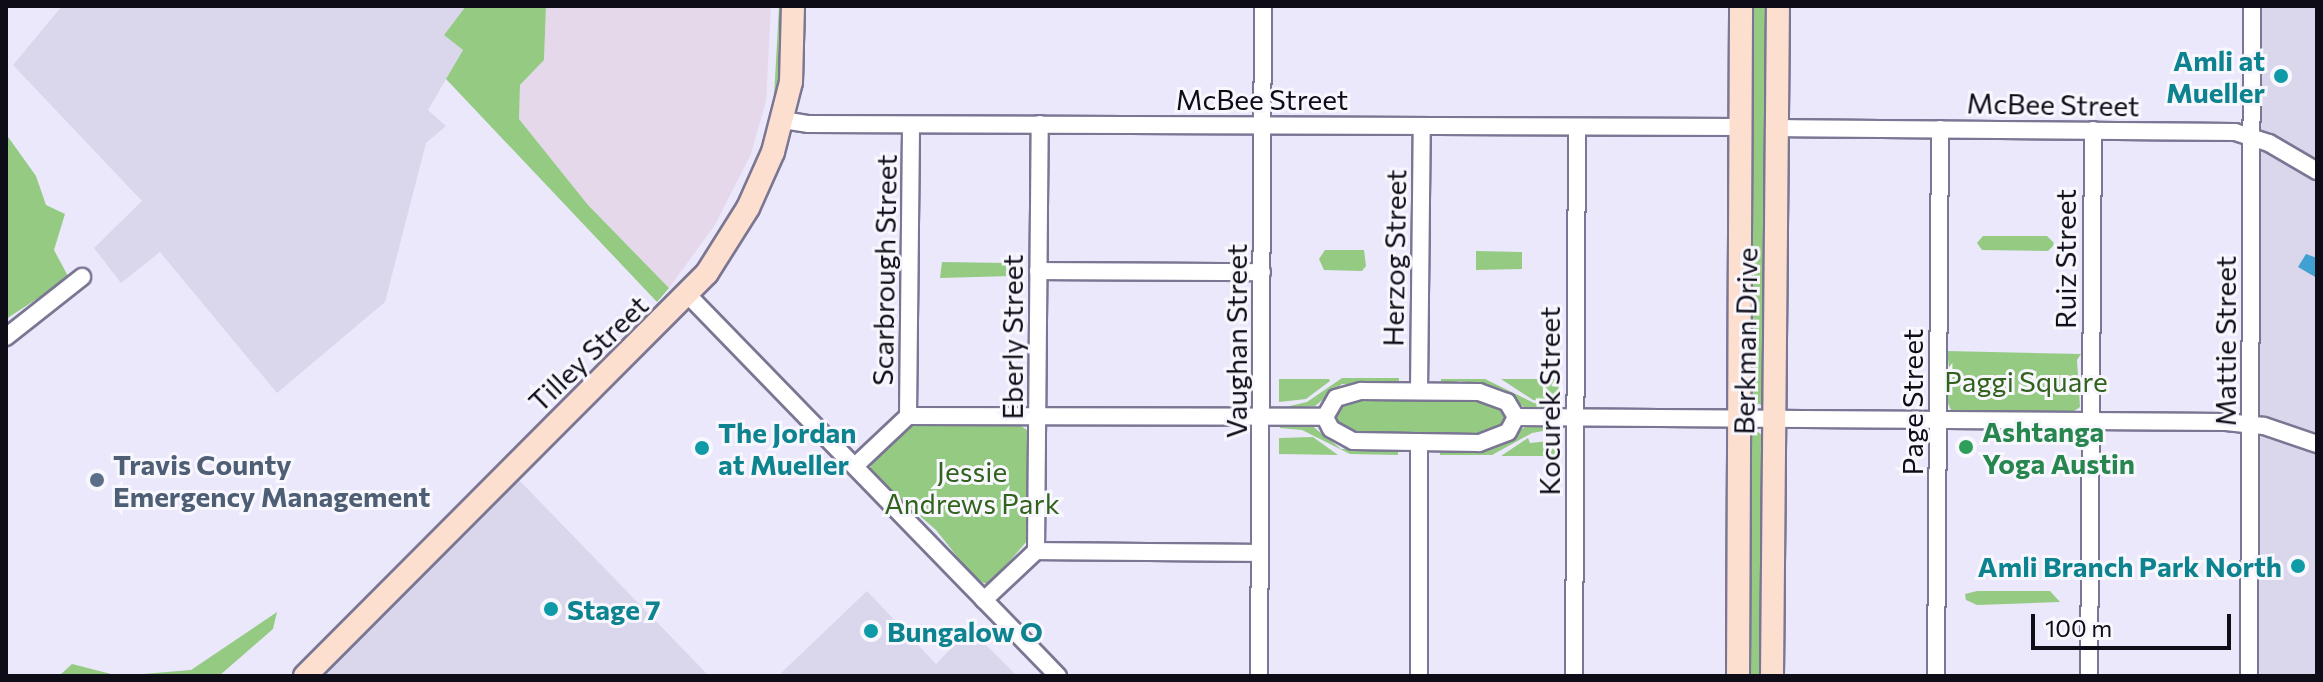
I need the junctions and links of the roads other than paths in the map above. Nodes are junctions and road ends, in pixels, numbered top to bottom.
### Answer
1 (793, 6) edge
2 (1263, 6) edge
3 (1741, 6) edge
4 (1778, 6) edge
5 (2252, 6) edge
6 (783, 120) junction
7 (1040, 124) junction
8 (911, 125) junction
9 (1263, 126) junction
10 (1422, 126) junction
11 (1577, 127) junction
12 (1741, 127) junction
13 (1778, 128) junction
14 (1940, 129) junction
15 (2093, 130) junction
16 (2252, 136) junction
17 (2317, 171) edge
18 (1038, 271) junction
19 (1262, 272) junction
20 (82, 277) dead end
21 (689, 296) junction
22 (6, 337) edge
23 (1419, 391) junction
24 (908, 416) junction
25 (1261, 416) junction
26 (1325, 417) junction
27 (1516, 417) junction
28 (1038, 418) junction
29 (1574, 418) junction
30 (1740, 419) junction
31 (1774, 419) junction
32 (1938, 420) junction
33 (2091, 422) junction
34 (2250, 424) junction
35 (1419, 442) junction
36 (2317, 444) edge
37 (855, 466) junction
38 (1036, 551) junction
39 (1260, 553) junction
40 (984, 600) junction
41 (305, 676) edge
42 (1058, 676) edge
43 (1259, 676) edge
44 (1419, 676) edge
45 (1574, 676) edge
46 (1738, 676) edge
47 (1772, 676) edge
48 (1936, 676) edge
49 (2089, 676) edge
50 (2249, 676) edge

1 - 6 street, Tilley Street
2 - 9 street, Vaughan Street
3 - 12 street, Berkman Drive
4 - 13 street, Berkman Drive
5 - 16 street, Mattie Street
6 - 8 street, McBee Street
6 - 21 street, Tilley Street
7 - 8 street, McBee Street
7 - 9 street, McBee Street
7 - 18 street, Eberly Street
8 - 24 street, Scarbrough Street
9 - 10 street, McBee Street
9 - 19 street, Vaughan Street
10 - 11 street, McBee Street
10 - 23 street, Herzog Street
11 - 12 street, McBee Street
11 - 29 street, Kocurek Street
12 - 30 street, Berkman Drive
13 - 14 street, McBee Street
13 - 31 street, Berkman Drive
14 - 15 street, McBee Street
14 - 32 street, Page Street
15 - 16 street, McBee Street
15 - 33 street, Ruiz Street
16 - 17 street, McBee Street
16 - 34 street, Mattie Street
18 - 19 street
18 - 28 street, Eberly Street
19 - 25 street, Vaughan Street
20 - 22 street
21 - 37 street
21 - 41 street, Tilley Street
23 - 26 street
23 - 27 street
24 - 28 street
24 - 37 street
25 - 26 street
25 - 28 street
25 - 39 street, Vaughan Street
26 - 35 street
27 - 29 street
27 - 35 street
28 - 38 street, Eberly Street
29 - 30 street
29 - 45 street, Kocurek Street
30 - 31 street
30 - 46 street, Berkman Drive
31 - 32 street
31 - 47 street, Berkman Drive
32 - 33 street
32 - 48 street, Page Street
33 - 34 street
33 - 49 street, Ruiz Street
34 - 36 street
34 - 50 street, Mattie Street
35 - 44 street
37 - 40 street
38 - 39 street
38 - 40 street
39 - 43 street, Vaughan Street
40 - 42 street

